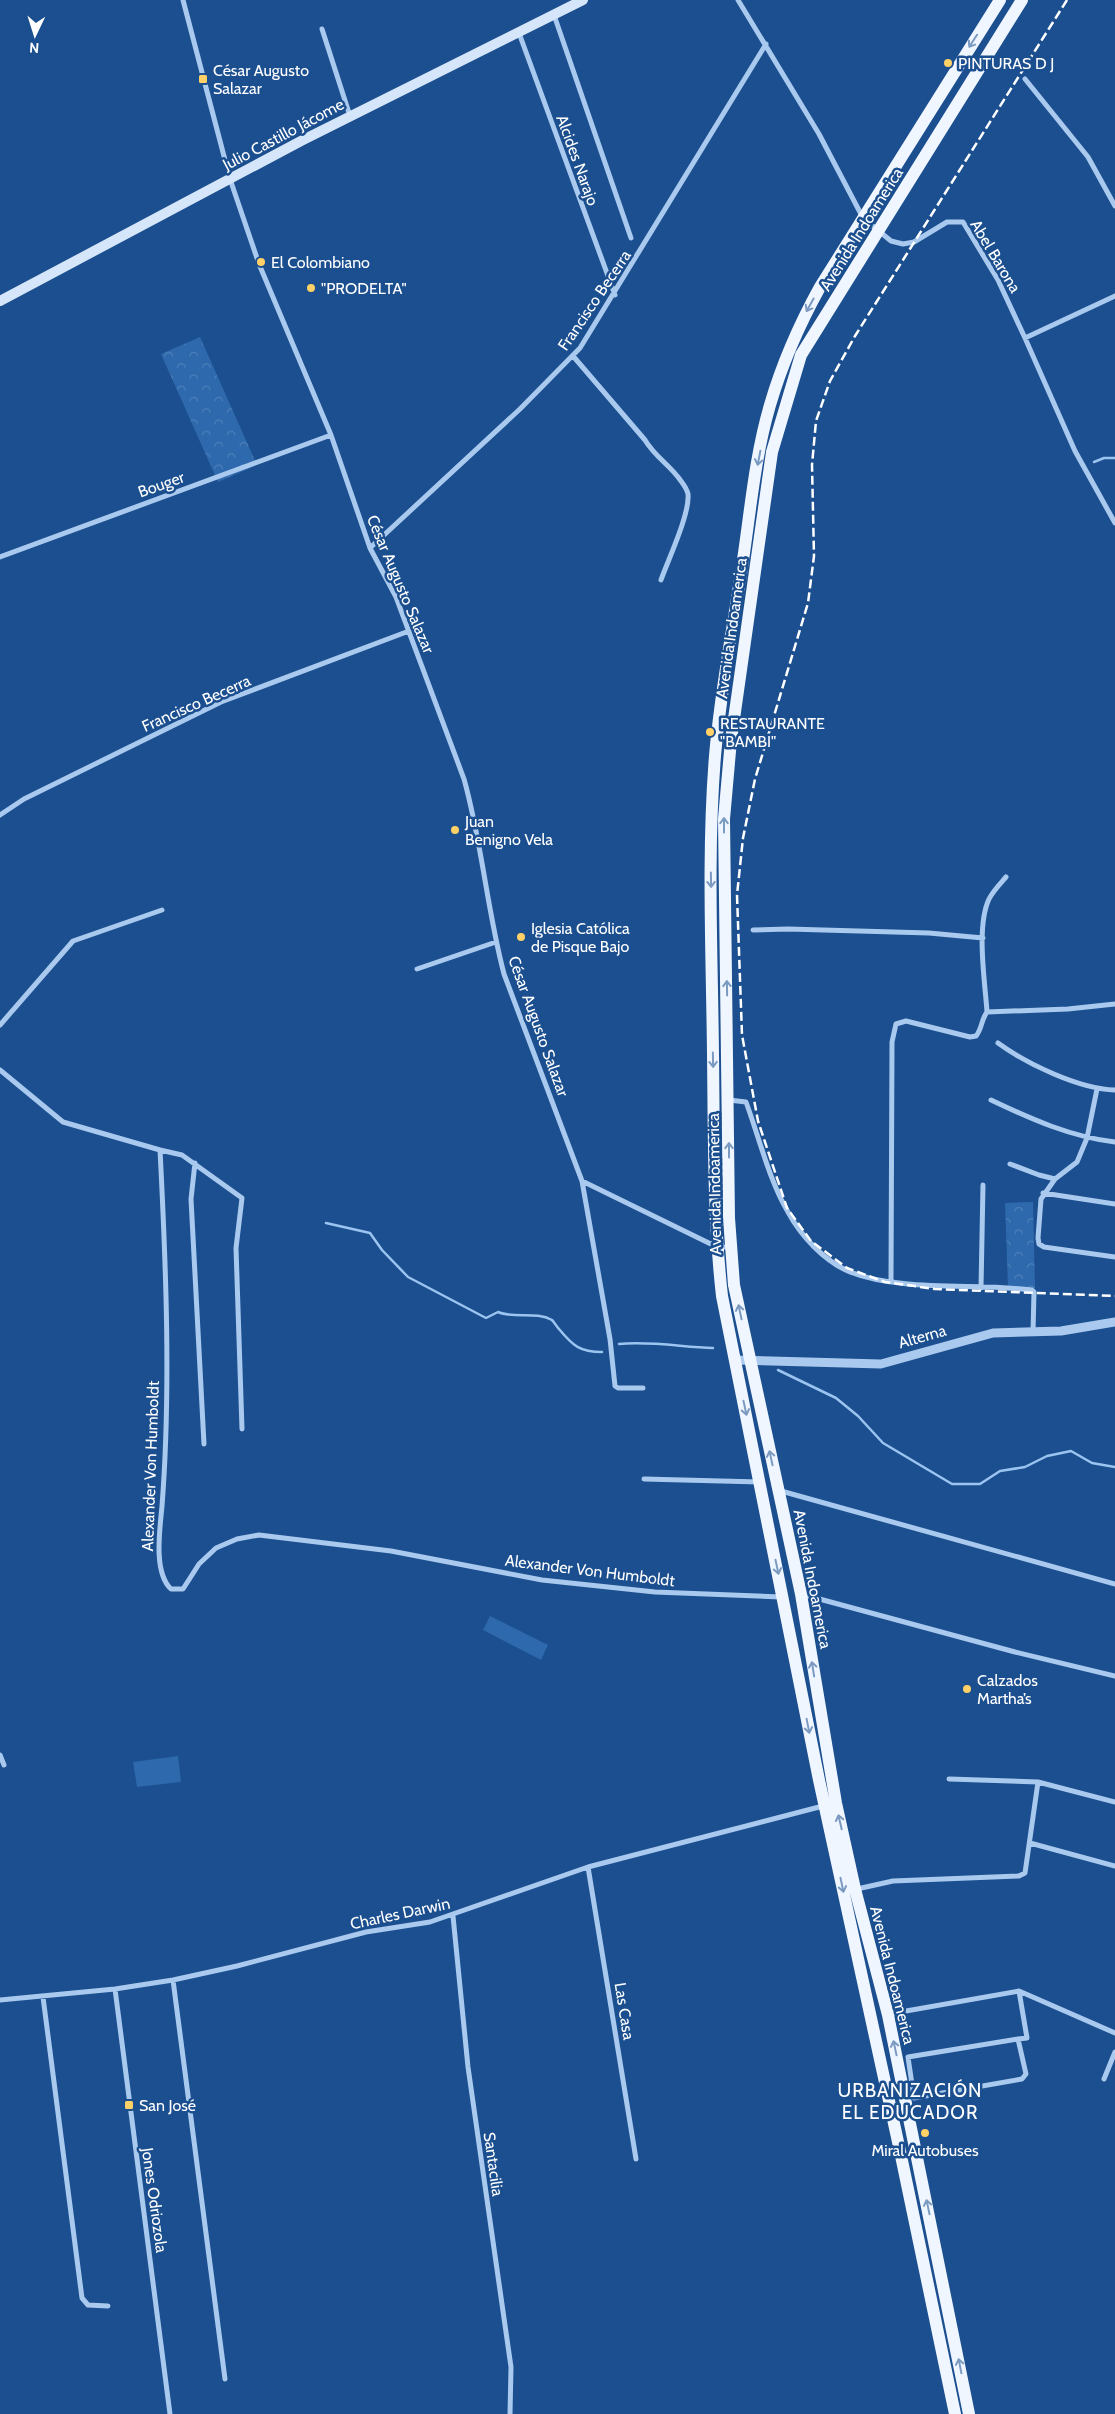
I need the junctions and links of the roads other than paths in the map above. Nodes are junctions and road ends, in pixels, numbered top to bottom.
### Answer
1 (183, 0) edge
2 (583, 0) edge
3 (738, 0) edge
4 (1000, 0) edge
5 (1022, 0) edge
6 (554, 15) junction
7 (322, 28) dead end
8 (519, 32) junction
9 (766, 44) junction
10 (1026, 79) dead end
11 (350, 116) junction
12 (230, 179) junction
13 (1115, 206) edge
14 (863, 218) junction
15 (879, 231) junction
16 (631, 238) dead end
17 (615, 296) junction
18 (1115, 296) edge
19 (0, 301) edge
20 (1025, 338) junction
21 (573, 356) junction
22 (332, 435) junction
23 (1115, 523) edge
24 (370, 548) junction
25 (0, 557) edge
26 (661, 580) dead end
27 (409, 631) junction
28 (0, 814) edge
29 (1006, 877) dead end
30 (162, 910) dead end
31 (753, 930) dead end
32 (983, 938) junction
33 (496, 942) junction
34 (417, 968) dead end
35 (1115, 1004) edge
36 (987, 1012) junction
37 (0, 1025) edge
38 (998, 1043) dead end
39 (0, 1070) edge
40 (1097, 1089) junction
41 (1115, 1090) edge
42 (729, 1100) junction
43 (991, 1100) dead end
44 (1087, 1138) junction
45 (1115, 1142) edge
46 (160, 1150) junction
47 (195, 1163) junction
48 (1010, 1164) dead end
49 (714, 1172) junction
50 (729, 1172) junction
51 (1055, 1179) junction
52 (582, 1181) junction
53 (983, 1185) dead end
54 (1044, 1193) junction
55 (1115, 1204) edge
56 (717, 1247) junction
57 (730, 1247) junction
58 (1115, 1257) edge
59 (891, 1281) junction
60 (982, 1288) junction
61 (1115, 1322) edge
62 (1033, 1332) junction
63 (751, 1359) junction
64 (735, 1360) junction
65 (643, 1388) dead end
66 (242, 1429) dead end
67 (204, 1444) dead end
68 (644, 1479) dead end
69 (760, 1482) junction
70 (778, 1490) junction
71 (1115, 1584) edge
72 (801, 1594) junction
73 (784, 1597) junction
74 (1115, 1676) edge
75 (0, 1755) edge
76 (4, 1765) dead end
77 (949, 1779) dead end
78 (1038, 1782) junction
79 (829, 1799) junction
80 (1115, 1802) edge
81 (1030, 1843) junction
82 (1115, 1866) edge
83 (588, 1867) junction
84 (854, 1889) junction
85 (453, 1916) junction
86 (173, 1980) junction
87 (115, 1989) junction
88 (1019, 1991) junction
89 (43, 1997) junction
90 (0, 2000) edge
91 (888, 2015) junction
92 (1115, 2033) edge
93 (1018, 2039) junction
94 (1115, 2052) edge
95 (1104, 2079) dead end
96 (636, 2159) dead end
97 (108, 2306) dead end
98 (225, 2379) dead end
99 (170, 2414) edge
100 (510, 2414) edge
101 (955, 2414) edge
102 (969, 2414) edge

1 - 12 street, César Augusto Salazar
2 - 6 main road, Julio Castillo Jácome
3 - 9 street, Abel Barona
4 -> 14 main road, Avenida Indoamerica
5 - 15 main road, Avenida Indoamerica
6 - 8 main road, Julio Castillo Jácome
6 - 16 street
7 - 11 street
8 - 11 main road, Julio Castillo Jácome
8 - 17 street, Alcides Narajo
9 - 14 street, Abel Barona
9 - 17 street, Francisco Becerra
10 - 13 street
11 - 12 main road, Julio Castillo Jácome
12 - 19 main road, Julio Castillo Jácome
12 - 22 street, César Augusto Salazar
14 - 15 street, Abel Barona
14 -> 49 main road, Avenida Indoamerica
15 - 20 street, Abel Barona
42 -> 15 main road, Avenida Indoamerica
17 - 21 street, Francisco Becerra
18 - 20 street
20 - 23 street, Abel Barona
21 - 24 street, Francisco Becerra
21 - 26 street
22 - 24 street, César Augusto Salazar
22 - 25 street, Bouger
24 - 27 street, César Augusto Salazar
27 - 28 street, Francisco Becerra
27 - 33 street, César Augusto Salazar
29 - 32 street
30 - 37 street
31 - 32 street
32 - 36 street
33 - 34 street
33 - 52 street, César Augusto Salazar
35 - 36 street
36 - 59 street
38 - 40 street
39 - 46 street
40 - 41 street
40 - 44 street
50 -> 42 main road, Avenida Indoamerica
42 - 59 street
43 - 44 street
44 - 45 street
44 - 51 street
46 - 47 street
46 - 73 street, Alexander Von Humboldt
47 - 66 street
47 - 67 street
48 - 51 street
49 - 50 main road
49 - 56 main road, Avenida Indoamerica
50 - 57 main road, Avenida Indoamerica
51 - 54 street
52 - 56 street
52 - 65 street, César Augusto Salazar
53 - 60 street
54 - 55 street
54 - 58 street
56 - 57 street
56 - 64 main road, Avenida Indoamerica
63 -> 57 main road, Avenida Indoamerica
59 - 60 street
60 - 62 street
61 - 62 street, Alterna
62 - 63 street, Alterna
63 - 64 street, Alterna
70 -> 63 main road, Avenida Indoamerica
64 -> 69 main road, Avenida Indoamerica
68 - 69 street
69 -> 73 main road, Avenida Indoamerica
70 - 71 street
70 - 72 main road, Avenida Indoamerica
72 - 74 street
79 -> 72 main road, Avenida Indoamerica
73 -> 79 main road, Avenida Indoamerica
75 - 76 street
77 - 78 street
78 - 80 street
78 - 81 street
79 - 83 street, Charles Darwin
84 -> 79 main road, Avenida Indoamerica
79 -> 101 main road, Avenida Indoamerica
81 - 82 street
81 - 84 street
83 - 85 street, Charles Darwin
83 - 96 street, Las Casa
84 - 91 main road, Avenida Indoamerica
85 - 86 street, Charles Darwin
85 - 100 street, Santacilia
86 - 87 street, Charles Darwin
86 - 98 street
87 - 89 street, Charles Darwin
87 - 99 street, Jones Odriozola
88 - 91 street
88 - 92 street
88 - 93 street
89 - 90 street, Charles Darwin
89 - 97 street
102 -> 91 main road, Avenida Indoamerica
93 - 93 street
94 - 95 street

